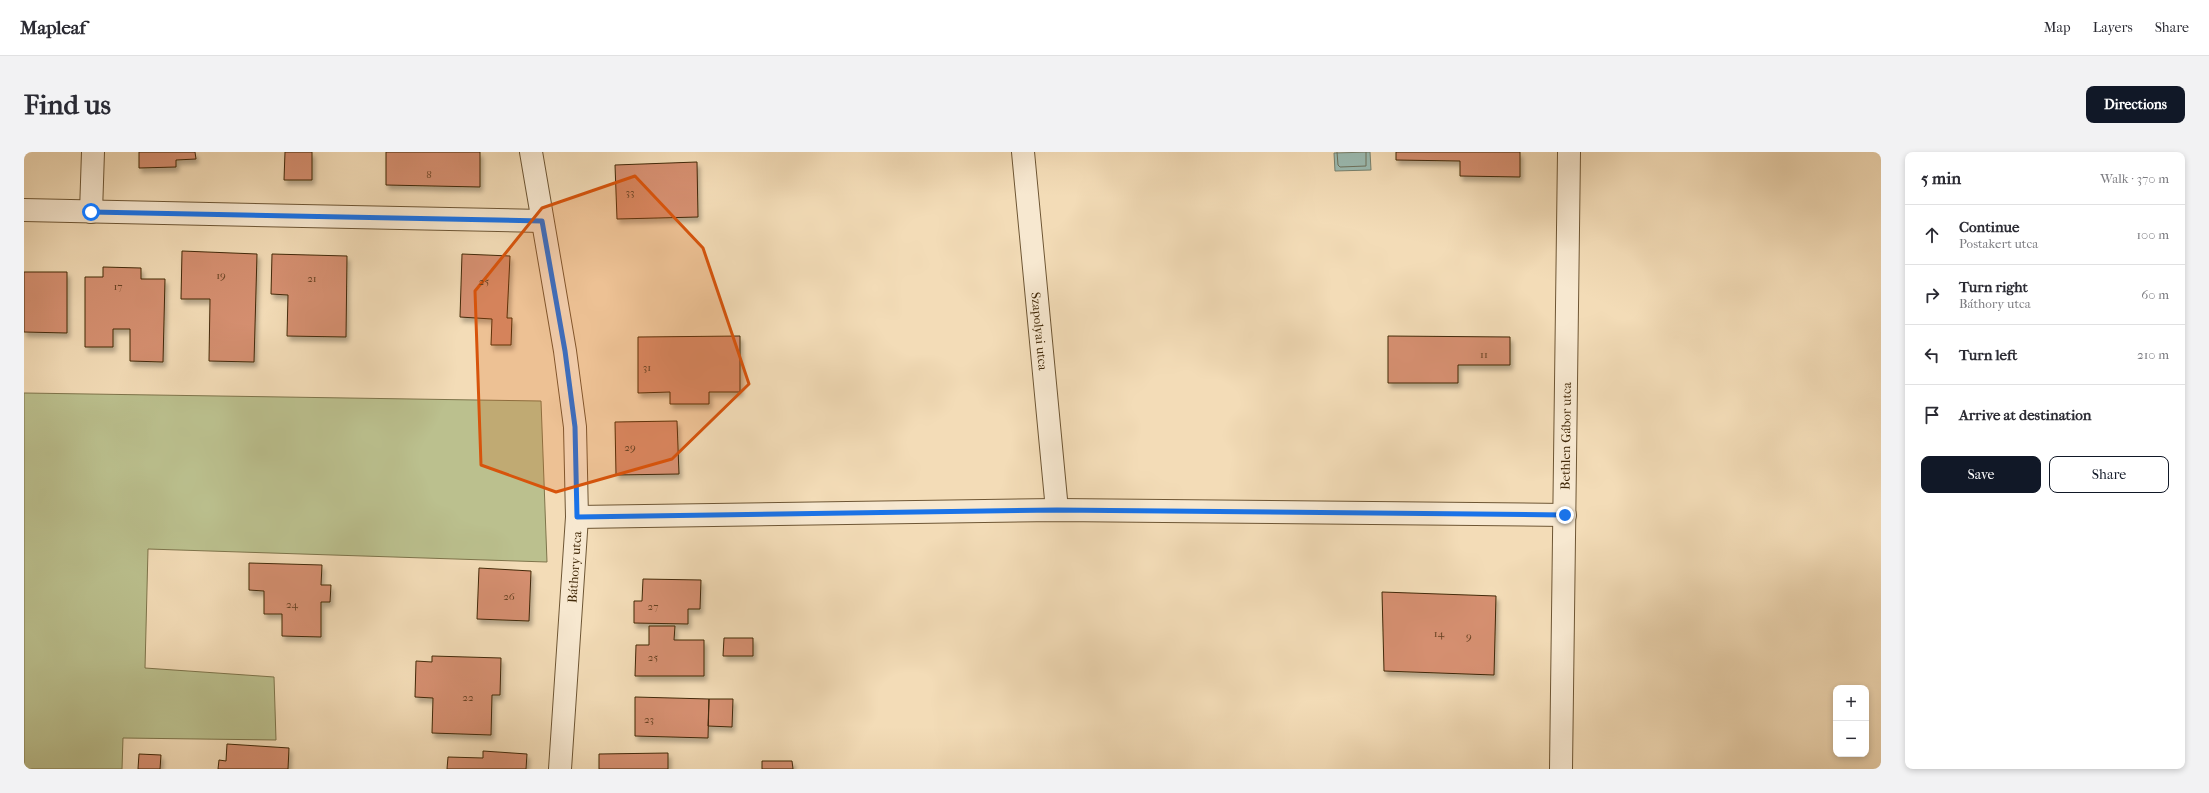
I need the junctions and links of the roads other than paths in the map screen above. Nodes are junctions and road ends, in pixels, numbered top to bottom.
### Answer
1 (93, 152) edge
2 (531, 152) edge
3 (1023, 152) edge
4 (1569, 152) edge
5 (24, 210) edge
6 (91, 212) junction
7 (542, 221) junction
8 (1057, 510) junction
9 (1565, 515) junction
10 (577, 517) junction
11 (560, 769) edge
12 (1561, 769) edge

1 - 6 street
2 - 7 street, Báthory utca
3 - 8 street, Szapolyai utca
4 - 9 street, Bethlen Gábor utca
5 - 6 street
6 - 7 street
7 - 10 street, Báthory utca
8 - 9 street
8 - 10 street
9 - 12 street, Bethlen Gábor utca
10 - 11 street, Báthory utca

